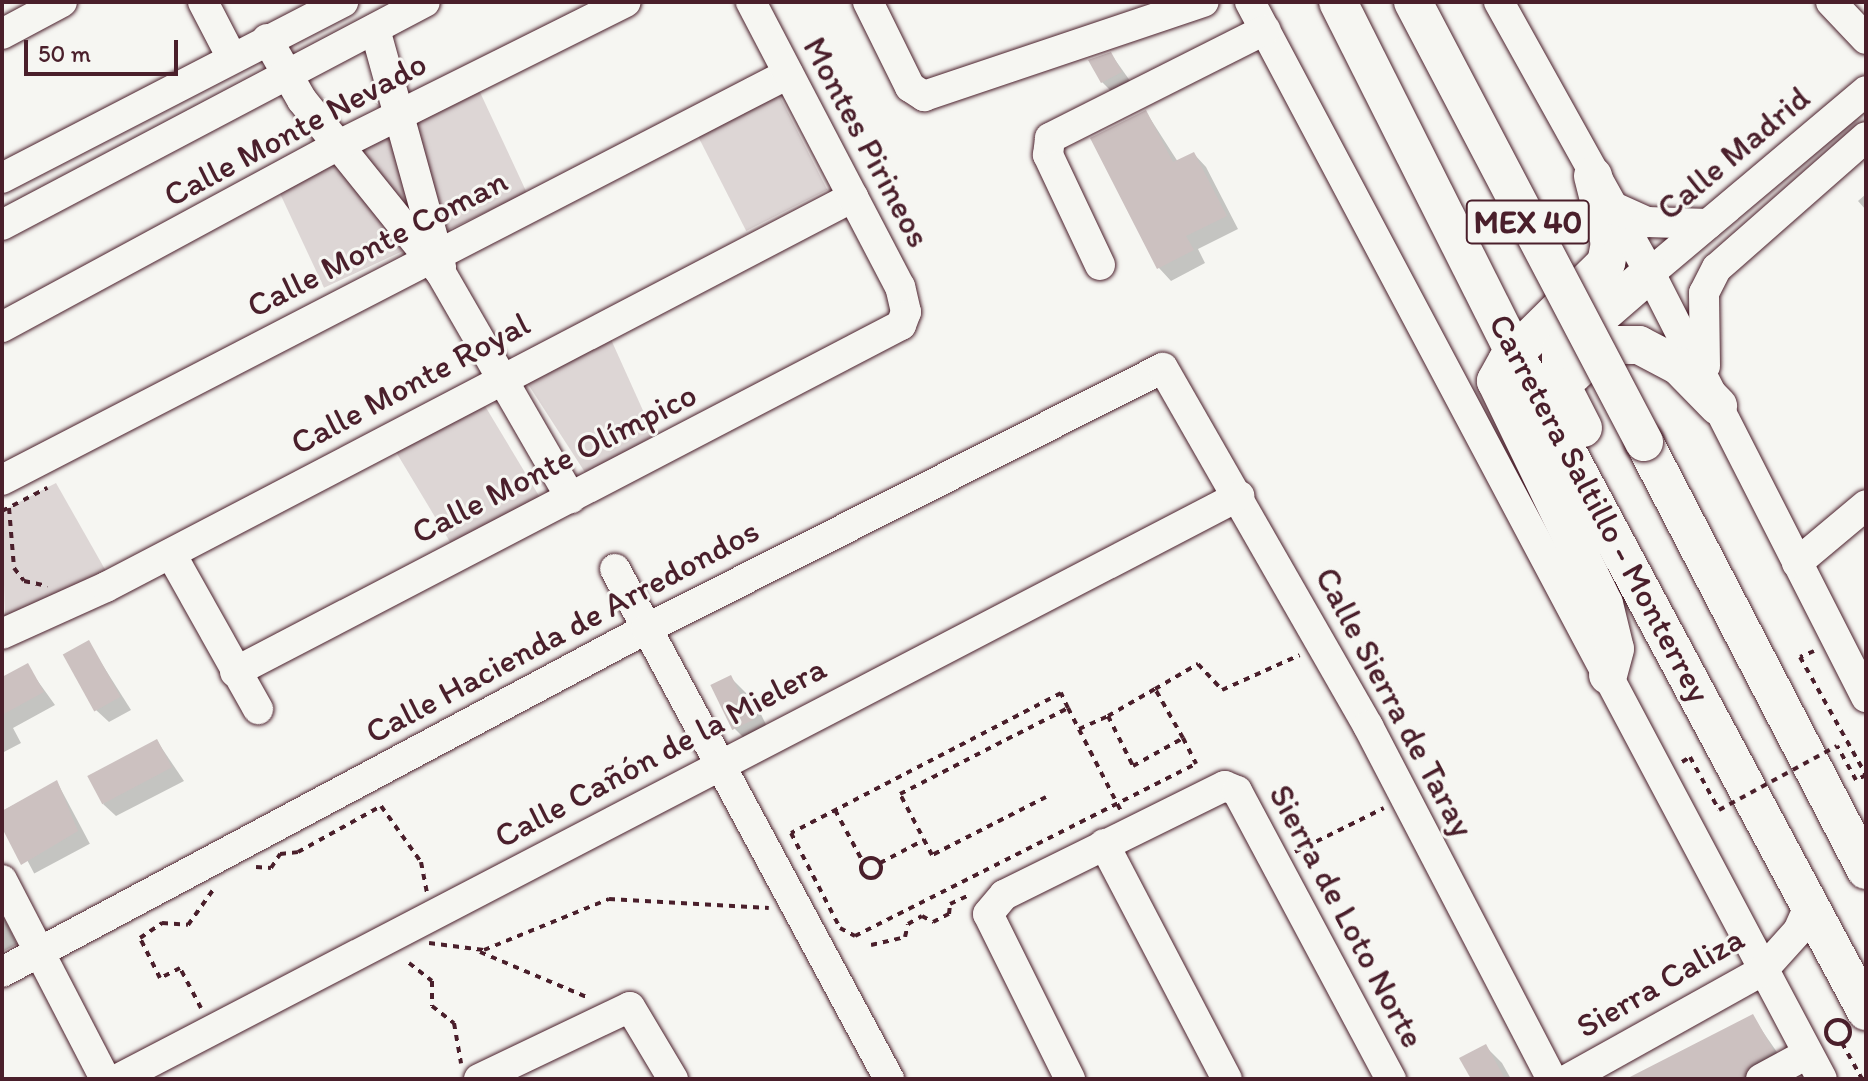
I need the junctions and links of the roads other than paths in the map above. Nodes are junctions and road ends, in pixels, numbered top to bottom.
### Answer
1 (62, 2) edge
2 (203, 2) edge
3 (343, 2) edge
4 (425, 2) edge
5 (626, 2) edge
6 (751, 2) edge
7 (868, 2) edge
8 (1204, 2) edge
9 (1250, 2) edge
10 (1338, 2) edge
11 (1413, 2) edge
12 (1499, 2) edge
13 (1831, 2) edge
14 (375, 29) junction
15 (1265, 30) junction
16 (2, 34) edge
17 (267, 39) junction
18 (1866, 39) edge
19 (232, 58) junction
20 (788, 74) junction
21 (287, 75) junction
22 (1866, 91) edge
23 (398, 118) junction
24 (1866, 137) edge
25 (341, 144) junction
26 (2, 178) edge
27 (1601, 190) junction
28 (853, 197) junction
29 (1708, 224) junction
30 (2, 225) edge
31 (437, 262) junction
32 (1100, 265) dead end
33 (1650, 273) junction
34 (905, 319) joint
35 (2, 327) edge
36 (1515, 354) junction
37 (1163, 368) joint
38 (499, 377) junction
39 (1571, 403) junction
40 (1718, 406) junction
41 (5, 494) edge
42 (1239, 496) junction
43 (571, 498) junction
44 (1866, 505) edge
45 (171, 554) junction
46 (1797, 563) junction
47 (615, 569) dead end
48 (646, 629) junction
49 (2, 634) edge
50 (235, 672) junction
51 (1608, 675) junction
52 (1863, 684) edge
53 (1697, 687) junction
54 (258, 709) dead end
55 (719, 763) junction
56 (1104, 844) junction
57 (1866, 870) edge
58 (2, 880) edge
59 (1809, 906) junction
60 (40, 952) junction
61 (1762, 971) junction
62 (2, 972) edge
63 (1866, 1011) edge
64 (1814, 1066) edge
65 (482, 1078) edge
66 (105, 1079) edge
67 (118, 1079) edge
68 (673, 1079) edge
69 (889, 1079) edge
70 (1070, 1079) edge
71 (1227, 1079) edge
72 (1391, 1079) edge
73 (1552, 1079) edge
74 (1568, 1079) edge
75 (1761, 1079) edge

1 - 16 street
2 - 19 street
3 - 17 street
4 - 14 street
5 - 23 street, Calle Monte Nevado
6 - 20 street, Montes Pirineos
7 - 8 street
9 - 15 street
10 - 36 main road, Carretera Saltillo - Monterrey / MEX 40
11 - 57 main road, Carretera Saltillo - Monterrey / MEX 40, bridge
12 - 27 street
13 - 18 street
14 - 21 street
14 - 23 street
15 - 32 street
15 - 51 street
17 - 19 street
17 - 21 street
19 - 26 street
20 - 28 street, Montes Pirineos
20 - 31 street, Calle Monte Coman
21 - 25 street
21 - 30 street
22 - 29 street, Calle Madrid
23 - 25 street, Calle Monte Nevado
23 - 31 street
24 - 40 street
25 - 31 street
25 - 35 street, Calle Monte Nevado
27 - 29 street
27 - 33 street
27 - 36 main road
28 - 34 street, Montes Pirineos
28 - 38 street, Calle Monte Royal
29 - 33 street, Calle Madrid
31 - 38 street
31 - 41 street, Calle Monte Coman
33 - 39 main road
33 - 40 street
34 - 43 street, Calle Monte Olímpico
36 - 51 main road
36 - 53 main road, Carretera Saltillo - Monterrey / MEX 40
37 - 42 street, Calle Sierra de Taray
37 - 48 street, Calle Hacienda de Arredondos
38 - 43 street
38 - 45 street, Calle Monte Royal
39 - 40 main road
39 - 53 main road
40 - 46 street
42 - 55 street, Calle Cañón de la Mielera
42 - 73 street, Calle Sierra de Taray
43 - 50 street, Calle Monte Olímpico
44 - 46 street
45 - 49 street, Calle Monte Royal
45 - 50 street
46 - 52 street
47 - 48 street
48 - 55 street
48 - 60 street, Calle Hacienda de Arredondos
50 - 54 street
51 - 61 street
53 - 59 main road, Carretera Saltillo - Monterrey / MEX 40
55 - 67 street, Calle Cañón de la Mielera
55 - 69 street
56 - 70 street
56 - 71 street
56 - 72 street, Sierra de Loto Norte
58 - 60 street
59 - 61 street, Sierra Caliza
59 - 63 main road, Carretera Saltillo - Monterrey / MEX 40
60 - 62 street, Calle Hacienda de Arredondos
60 - 66 street
61 - 64 street
61 - 74 street, Sierra Caliza
64 - 75 street
65 - 68 street

